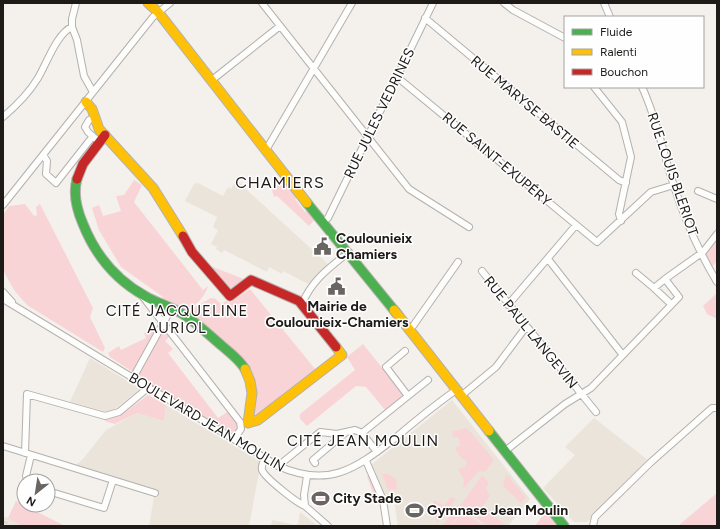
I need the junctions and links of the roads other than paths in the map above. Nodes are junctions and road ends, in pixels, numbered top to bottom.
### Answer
1 (76, 3) edge
2 (148, 3) edge
3 (153, 3) edge
4 (170, 3) edge
5 (262, 3) edge
6 (352, 3) edge
7 (433, 3) edge
8 (504, 3) edge
9 (604, 3) edge
10 (158, 12) junction
11 (610, 16) edge
12 (425, 18) junction
13 (280, 26) junction
14 (72, 27) junction
15 (564, 37) edge
16 (313, 70) junction
17 (397, 77) junction
18 (212, 80) junction
19 (595, 88) edge
20 (642, 88) edge
21 (93, 92) junction
22 (86, 102) junction
23 (3, 118) edge
24 (367, 137) junction
25 (99, 138) junction
26 (266, 150) junction
27 (43, 155) junction
28 (626, 183) junction
29 (674, 185) junction
30 (698, 191) dead end
31 (717, 199) edge
32 (3, 205) edge
33 (620, 221) junction
34 (323, 222) junction
35 (576, 224) junction
36 (469, 227) dead end
37 (717, 234) edge
38 (348, 253) junction
39 (701, 254) junction
40 (548, 259) junction
41 (458, 262) dead end
42 (482, 271) dead end
43 (636, 273) dead end
44 (665, 279) junction
45 (717, 282) edge
46 (654, 288) junction
47 (138, 291) junction
48 (3, 292) edge
49 (3, 299) edge
50 (302, 304) junction
51 (671, 304) junction
52 (508, 305) junction
53 (19, 308) junction
54 (171, 309) junction
55 (163, 323) junction
56 (526, 327) junction
57 (409, 330) junction
58 (405, 351) dead end
59 (622, 354) junction
60 (133, 378) junction
61 (428, 380) dead end
62 (149, 387) junction
63 (458, 393) junction
64 (581, 394) junction
65 (408, 396) junction
66 (717, 408) edge
67 (596, 412) dead end
68 (244, 422) junction
69 (346, 432) junction
70 (362, 433) junction
71 (234, 439) junction
72 (3, 446) edge
73 (377, 452) junction
74 (505, 452) junction
75 (28, 454) junction
76 (264, 458) junction
77 (366, 461) junction
78 (315, 462) dead end
79 (278, 466) junction
80 (26, 473) edge
81 (307, 476) junction
82 (112, 480) junction
83 (56, 493) edge
84 (155, 493) dead end
85 (305, 506) junction
86 (555, 512) junction
87 (328, 526) edge
88 (387, 526) edge
89 (564, 526) edge
90 (569, 526) edge
91 (593, 526) edge

1 - 14 street
2 - 10 street
3 - 10 street
4 - 10 street
5 - 13 street
6 - 16 street
7 - 12 street, RUE JULES VEDRINES
8 - 15 street
9 - 11 street
10 - 18 street
10 - 21 street
12 - 17 street, RUE JULES VEDRINES
12 - 28 street, RUE MARYSE BASTIE
13 - 16 street
13 - 18 street
14 - 21 street
14 - 23 street
16 - 24 street
16 - 26 street
17 - 24 street, RUE JULES VEDRINES
17 - 35 street, RUE SAINT-EXUPÉRY
18 - 26 street
19 - 28 street
20 - 29 street, RUE LOUIS BLERIOT
21 - 22 street
22 - 25 street
22 - 27 street
24 - 34 street, RUE JULES VEDRINES
24 - 36 street
25 - 27 street
25 - 47 street
25 - 50 street
26 - 34 street
27 - 32 street
28 - 33 street
29 - 33 street
29 - 39 street, RUE LOUIS BLERIOT
30 - 31 street
33 - 35 street, RUE SAINT-EXUPÉRY
34 - 38 street
35 - 40 street
37 - 39 street
38 - 50 street
38 - 57 street
39 - 44 street
39 - 45 street, RUE LOUIS BLERIOT
40 - 52 street
40 - 59 street
41 - 57 street
42 - 52 street, RUE PAUL LANGEVIN
43 - 46 street
44 - 46 street
44 - 51 street
46 - 51 street
47 - 54 street
47 - 55 street
48 - 53 street, BOULEVARD JEAN MOULIN
49 - 53 street, BOULEVARD JEAN MOULIN
50 - 68 street
51 - 59 street
52 - 56 street, RUE PAUL LANGEVIN
53 - 60 street, BOULEVARD JEAN MOULIN
54 - 55 street
54 - 68 street
55 - 60 street
55 - 68 street
56 - 63 street, BOULEVARD JEAN MOULIN
56 - 64 street, RUE PAUL LANGEVIN
57 - 63 street
58 - 65 street
59 - 64 street
60 - 62 street, BOULEVARD JEAN MOULIN
61 - 65 street
62 - 71 street, BOULEVARD JEAN MOULIN
62 - 75 street
63 - 73 street, BOULEVARD JEAN MOULIN
63 - 74 street
64 - 67 street, RUE PAUL LANGEVIN
64 - 74 street
65 - 70 street
66 - 91 street
68 - 71 street
69 - 70 street
69 - 78 street
69 - 79 street
70 - 73 street
71 - 76 street, BOULEVARD JEAN MOULIN
72 - 75 street
73 - 77 street, BOULEVARD JEAN MOULIN
74 - 86 street
75 - 80 street
75 - 82 street
76 - 79 street, BOULEVARD JEAN MOULIN
76 - 85 street
77 - 81 street, BOULEVARD JEAN MOULIN
77 - 88 street
79 - 81 street, BOULEVARD JEAN MOULIN
81 - 85 street
82 - 83 street
82 - 84 street
85 - 87 street
86 - 89 street
86 - 90 street

